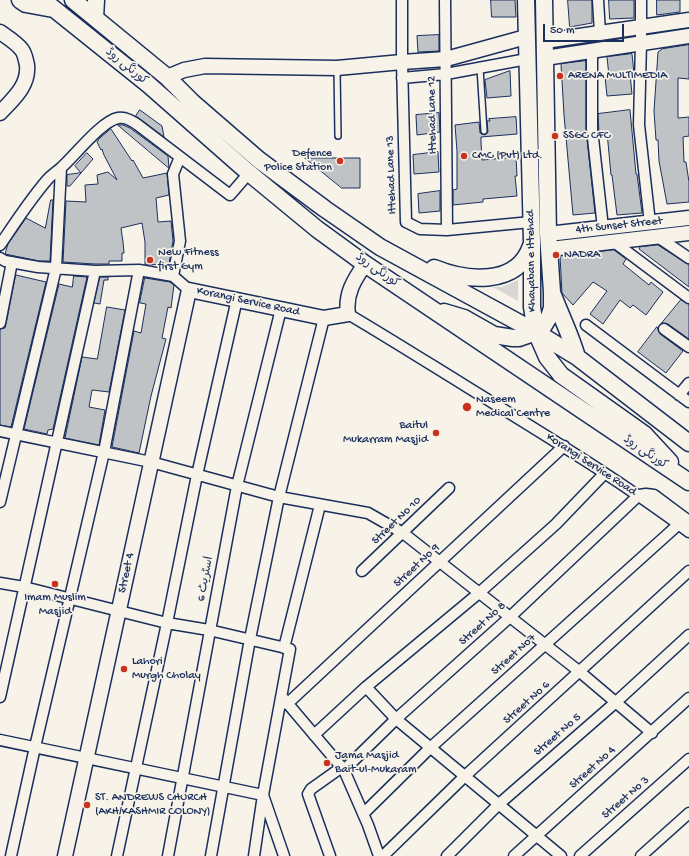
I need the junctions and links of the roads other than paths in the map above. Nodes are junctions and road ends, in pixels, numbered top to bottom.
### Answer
1 (20, 0) edge
2 (73, 0) edge
3 (96, 0) edge
4 (402, 0) edge
5 (446, 0) edge
6 (526, 0) edge
7 (544, 0) edge
8 (598, 0) edge
9 (640, 0) edge
10 (48, 5) edge
11 (98, 20) junction
12 (689, 20) edge
13 (641, 26) junction
14 (0, 32) edge
15 (600, 33) junction
16 (689, 36) edge
17 (526, 37) junction
18 (545, 41) junction
19 (641, 42) junction
20 (592, 50) junction
21 (446, 58) junction
22 (545, 58) junction
23 (527, 59) junction
24 (402, 62) junction
25 (337, 68) junction
26 (480, 68) junction
27 (446, 74) junction
28 (163, 75) junction
29 (402, 78) junction
30 (0, 113) edge
31 (484, 131) dead end
32 (338, 136) dead end
33 (180, 157) junction
34 (61, 168) junction
35 (249, 173) junction
36 (689, 218) edge
37 (666, 221) junction
38 (531, 222) junction
39 (650, 223) junction
40 (603, 228) junction
41 (447, 230) junction
42 (689, 233) edge
43 (663, 236) junction
44 (532, 242) junction
45 (549, 242) junction
46 (614, 242) junction
47 (0, 245) edge
48 (380, 247) junction
49 (0, 258) edge
50 (689, 258) edge
51 (12, 262) junction
52 (365, 264) junction
53 (56, 268) junction
54 (139, 270) junction
55 (95, 271) junction
56 (173, 276) junction
57 (188, 290) junction
58 (552, 292) junction
59 (689, 298) edge
60 (237, 299) junction
61 (532, 307) junction
62 (552, 308) junction
63 (281, 309) junction
64 (432, 310) junction
65 (348, 314) junction
66 (324, 318) junction
67 (0, 323) edge
68 (586, 325) dead end
69 (664, 329) dead end
70 (536, 332) junction
71 (689, 347) edge
72 (578, 358) junction
73 (689, 383) edge
74 (679, 395) junction
75 (689, 402) edge
76 (0, 431) edge
77 (16, 435) junction
78 (689, 442) edge
79 (56, 443) junction
80 (564, 446) junction
81 (104, 452) junction
82 (151, 462) junction
83 (604, 474) junction
84 (197, 475) junction
85 (688, 481) edge
86 (237, 486) junction
87 (450, 488) dead end
88 (639, 496) junction
89 (279, 497) junction
90 (0, 502) edge
91 (320, 505) junction
92 (684, 521) edge
93 (689, 532) edge
94 (403, 533) junction
95 (440, 562) junction
96 (362, 571) dead end
97 (689, 571) edge
98 (0, 583) edge
99 (24, 588) junction
100 (479, 593) junction
101 (69, 599) junction
102 (119, 611) junction
103 (510, 617) junction
104 (168, 623) junction
105 (210, 630) junction
106 (689, 635) edge
107 (250, 639) junction
108 (545, 644) junction
109 (284, 648) junction
110 (580, 672) junction
111 (366, 687) junction
112 (281, 695) junction
113 (0, 697) edge
114 (689, 698) edge
115 (616, 702) junction
116 (287, 704) junction
117 (396, 719) junction
118 (652, 733) junction
119 (314, 735) junction
120 (0, 740) edge
121 (34, 747) junction
122 (430, 748) junction
123 (87, 758) junction
124 (687, 765) edge
125 (136, 768) junction
126 (343, 769) junction
127 (465, 776) junction
128 (183, 778) junction
129 (223, 787) junction
130 (263, 795) junction
131 (499, 804) junction
132 (689, 813) edge
133 (363, 814) junction
134 (537, 836) junction
135 (11, 856) edge
136 (65, 856) edge
137 (117, 856) edge
138 (168, 856) edge
139 (211, 856) edge
140 (254, 856) edge
141 (284, 856) edge
142 (330, 856) edge
143 (379, 856) edge
144 (383, 856) edge
145 (447, 856) edge
146 (514, 856) edge
147 (561, 856) edge
148 (580, 856) edge
149 (641, 856) edge

1 - 10 main road
2 - 11 main road, کورنگی روڈ
3 - 11 main road
4 - 24 street, Ittehad Lane 13
5 - 21 street, Ittehad Lane 12
6 - 17 main road, Khayaban e Ittehad
7 - 18 main road, Khayaban e Ittehad
8 - 15 street
9 - 13 street
10 - 35 main road, کورنگی روڈ
11 - 28 main road, کورنگی روڈ
12 - 13 street
13 - 15 street
13 - 19 street
14 - 30 street
15 - 18 street
16 - 19 street
17 - 21 street
17 - 23 main road, Khayaban e Ittehad
18 - 22 main road, Khayaban e Ittehad
19 - 20 street
19 - 39 street
20 - 22 street
20 - 40 street
21 - 24 street
21 - 27 street, Ittehad Lane 12
22 - 45 main road, Khayaban e Ittehad
23 - 26 street
23 - 38 main road, Khayaban e Ittehad
24 - 25 street
24 - 29 street, Ittehad Lane 13
25 - 28 street
25 - 32 lane
26 - 27 street
26 - 31 lane
27 - 29 street
27 - 41 street, Ittehad Lane 12
28 - 48 main road, کورنگی روڈ
29 - 41 street, Ittehad Lane 13
33 - 34 street
33 - 35 street
33 - 56 street
34 - 47 street
34 - 53 street
35 - 52 main road, کورنگی روڈ
36 - 37 street, 4th Sunset Street
37 - 39 street, 4th Sunset Street
37 - 43 street
38 - 41 street, Ittehad Lane 13
38 - 44 main road, Khayaban e Ittehad
39 - 40 street, 4th Sunset Street
40 - 45 street, 4th Sunset Street
42 - 43 street, 4th Sunset Street
43 - 46 street, 4th Sunset Street
43 - 50 street
44 - 48 main road
44 - 61 main road, Khayaban e Ittehad
45 - 46 street, 4th Sunset Street
45 - 58 main road, Khayaban e Ittehad
46 - 59 street
48 - 70 main road, کورنگی روڈ
49 - 51 street
51 - 53 street
51 - 67 street
52 - 64 main road, کورنگی روڈ
52 - 65 street
53 - 55 street
53 - 77 street
54 - 55 street
54 - 56 street
54 - 81 street
55 - 79 street
56 - 57 street, Korangi Service Road
57 - 60 street, Korangi Service Road
57 - 82 street, Street 4
58 - 62 main road, Khayaban e Ittehad
58 - 72 main road
60 - 63 street, Korangi Service Road
60 - 84 street
61 - 62 main road
61 - 70 main road, Khayaban e Ittehad
62 - 70 main road
63 - 66 street, Korangi Service Road
63 - 86 street, اسٹریٹ 6
64 - 70 main road
64 - 85 main road, کورنگی روڈ
65 - 66 street, Korangi Service Road
65 - 80 street, Korangi Service Road
66 - 89 street
68 - 74 street
69 - 71 street
70 - 72 main road, کورنگی روڈ
70 - 85 main road, Khayaban e Ittehad
72 - 78 main road, کورنگی روڈ
73 - 74 street
74 - 75 street
76 - 77 street
77 - 79 street
77 - 90 street
79 - 81 street
79 - 99 street
80 - 83 street, Korangi Service Road
80 - 95 street, Street No 9
81 - 82 street
81 - 101 street
82 - 84 street
82 - 102 street, Street 4
83 - 88 street, Korangi Service Road
83 - 100 street
84 - 86 street
84 - 104 street
86 - 89 street
86 - 105 street, اسٹریٹ 6
87 - 94 street, Street No 10
88 - 92 street, Korangi Service Road
88 - 103 street, Street No 8
89 - 91 street
89 - 107 street
91 - 94 street
91 - 109 street
92 - 93 street, Korangi Service Road
92 - 108 street, Street No7
94 - 95 street
94 - 96 street, Street No 10
95 - 100 street
95 - 116 street, Street No 9
97 - 110 street, Street No 6
98 - 99 street
99 - 101 street
99 - 113 street
100 - 103 street
100 - 111 street
101 - 102 street
101 - 121 street
102 - 104 street
102 - 123 street, Street 4
103 - 108 street
103 - 117 street, Street No 8
104 - 105 street
104 - 125 street
105 - 107 street
105 - 128 street, اسٹریٹ 6
106 - 115 street, Street No 5
107 - 109 street
107 - 129 street
108 - 110 street
108 - 122 street, Street No7
109 - 112 street
110 - 115 street
110 - 127 street, Street No 6
111 - 117 street
111 - 119 street
112 - 116 street
112 - 130 street
114 - 118 street, Street No 4
115 - 118 street
115 - 131 street, Street No 5
116 - 119 street
117 - 122 street
117 - 126 street, Street No 8
118 - 134 street, Street No 4
119 - 126 street
120 - 121 street
121 - 123 street
121 - 135 street
122 - 127 street
122 - 133 street, Street No7
123 - 125 street
123 - 136 street, Street 4
124 - 148 street, Street No 3
125 - 128 street
125 - 137 street
126 - 133 street
126 - 142 street, Street No 8
127 - 131 street
127 - 144 street, Street No 6
128 - 129 street
128 - 138 street, اسٹریٹ 6
129 - 130 street
129 - 139 street
130 - 140 street
130 - 141 street
131 - 134 street
131 - 145 street, Street No 5
132 - 149 street
133 - 143 street
134 - 146 street, Street No 4
134 - 147 street

